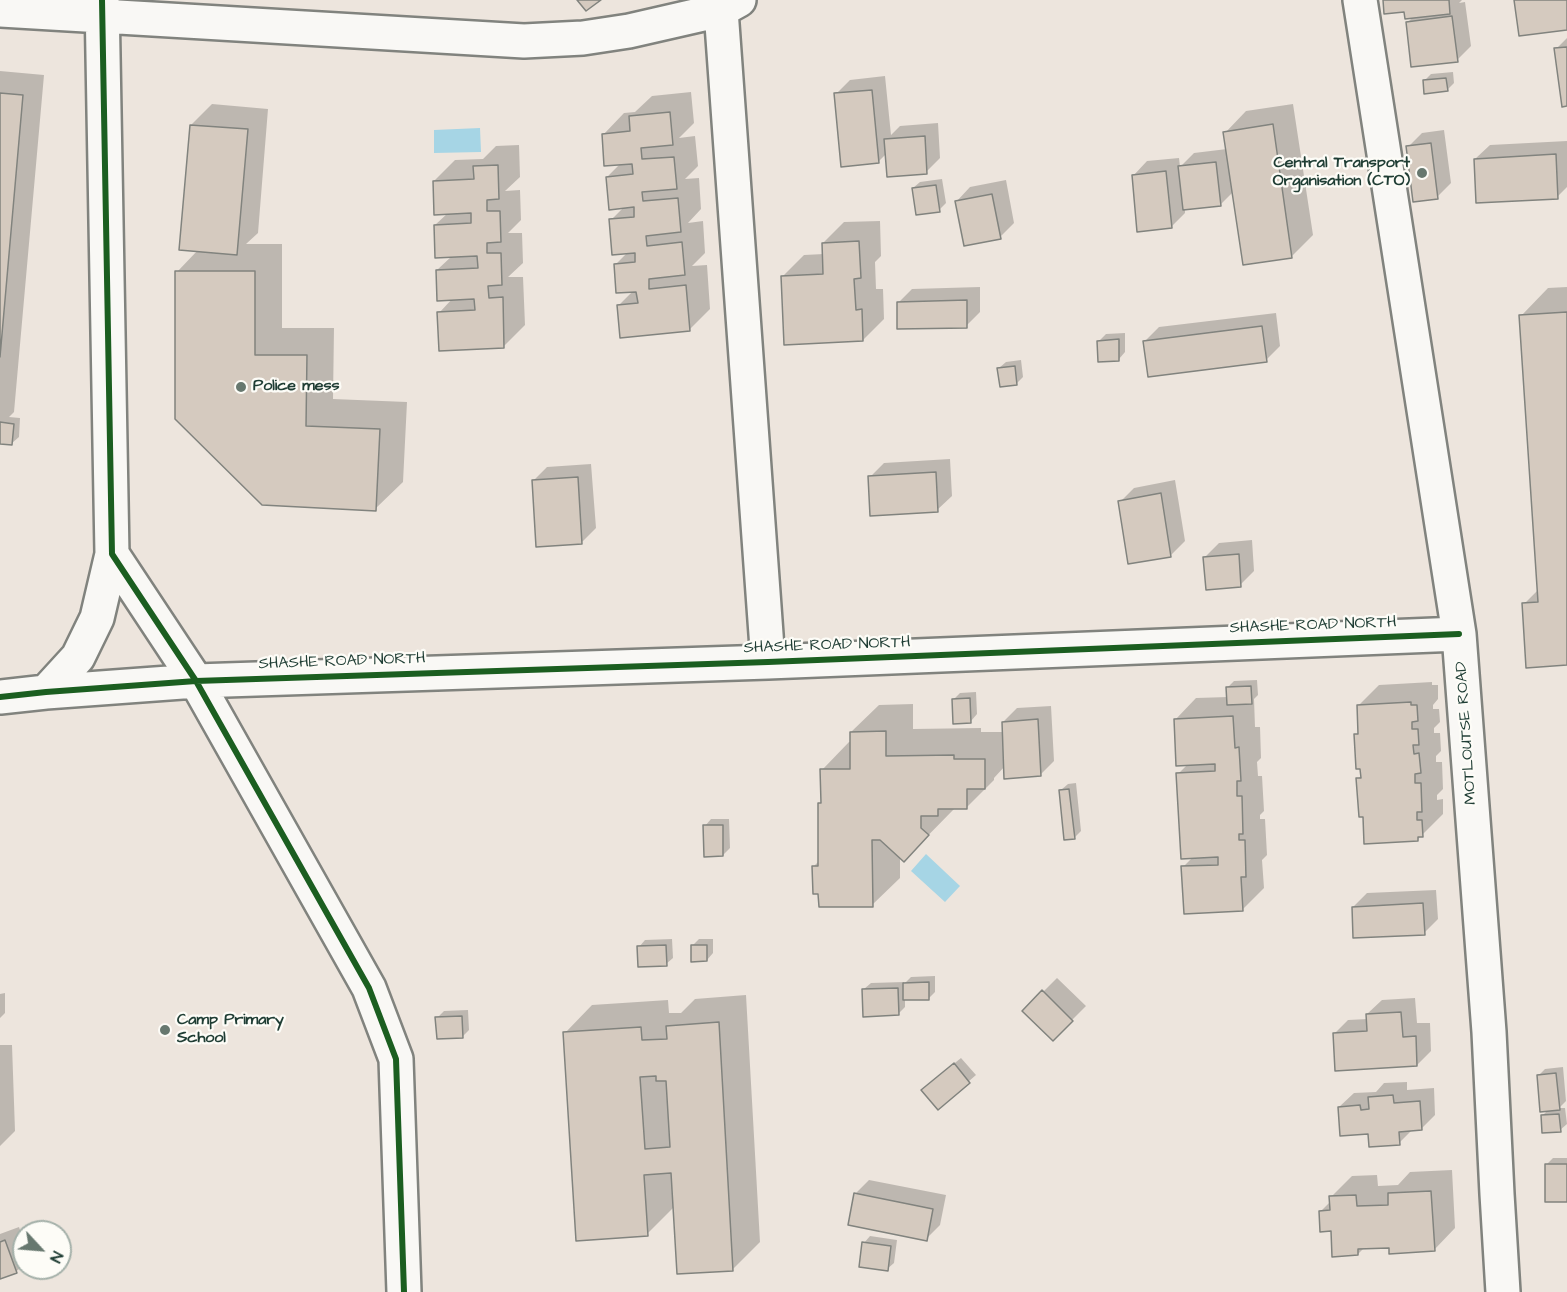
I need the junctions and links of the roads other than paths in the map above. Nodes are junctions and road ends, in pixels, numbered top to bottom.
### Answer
1 (1360, 0) edge
2 (730, 5) edge
3 (102, 9) edge
4 (0, 10) edge
5 (112, 554) junction
6 (1459, 634) junction
7 (768, 662) junction
8 (196, 681) junction
9 (46, 692) junction
10 (0, 697) edge
11 (404, 1292) edge
12 (1503, 1292) edge

1 - 6 street, MOTLOUTSE ROAD
2 - 3 street
2 - 7 street
3 - 4 street
3 - 5 street
5 - 8 street
5 - 9 street
6 - 7 street, SHASHE ROAD NORTH
6 - 12 street, MOTLOUTSE ROAD
7 - 8 street, SHASHE ROAD NORTH
8 - 9 street, SHASHE ROAD NORTH
8 - 11 street
9 - 10 street

